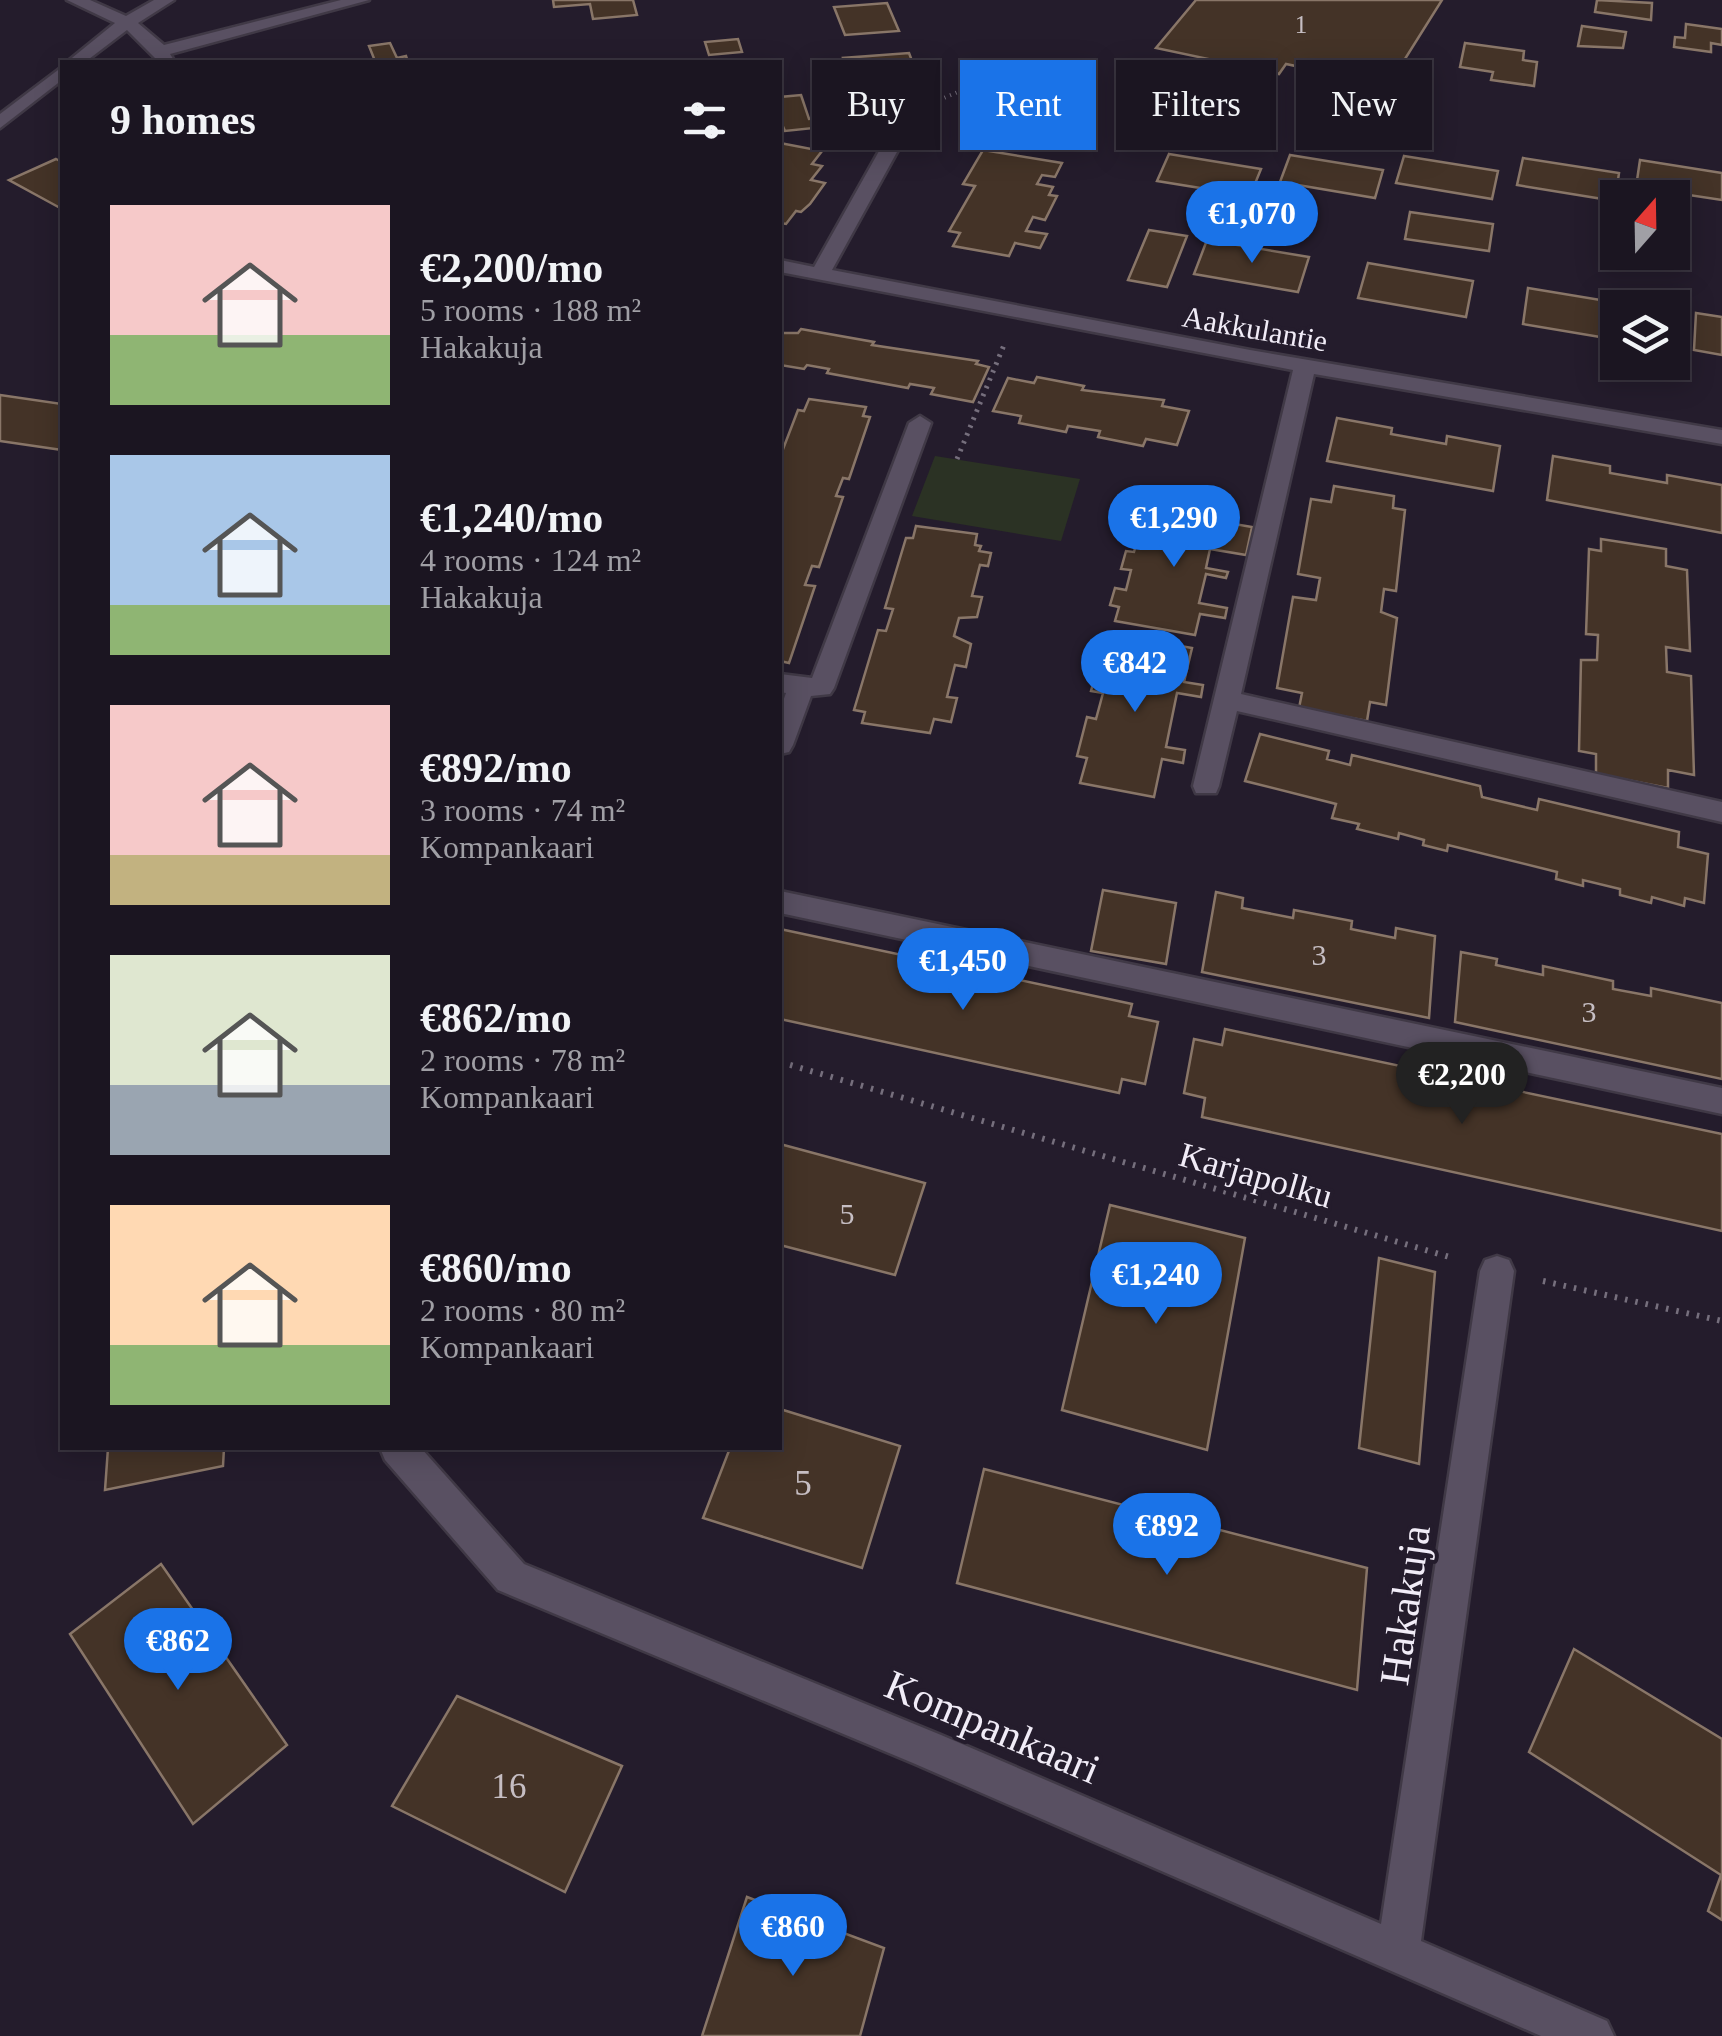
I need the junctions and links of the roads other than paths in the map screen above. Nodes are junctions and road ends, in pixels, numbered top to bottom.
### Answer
1 (74, 0) edge
2 (166, 0) edge
3 (362, 0) edge
4 (129, 21) junction
5 (164, 57) edge
6 (77, 60) edge
7 (60, 74) edge
8 (0, 123) edge
9 (889, 150) edge
10 (782, 266) edge
11 (820, 274) junction
12 (1304, 369) junction
13 (920, 423) dead end
14 (1722, 437) edge
15 (791, 684) edge
16 (1225, 699) junction
17 (782, 733) edge
18 (1206, 786) dead end
19 (1722, 812) edge
20 (782, 902) edge
21 (1722, 1102) edge
22 (1496, 1271) road end
23 (400, 1450) edge
24 (1398, 1952) junction
25 (1592, 2036) edge

1 - 4 street
2 - 4 street
3 - 5 street
4 - 5 street
4 - 6 street
7 - 8 street
9 - 11 street
10 - 11 street, Aakkulantie
11 - 12 street, Aakkulantie
12 - 14 street, Aakkulantie
12 - 16 street
13 - 15 street
15 - 17 street
16 - 18 street
16 - 19 street
20 - 21 street
22 - 24 street, Hakakuja
23 - 24 street, Kompankaari
24 - 25 street, Kompankaari

